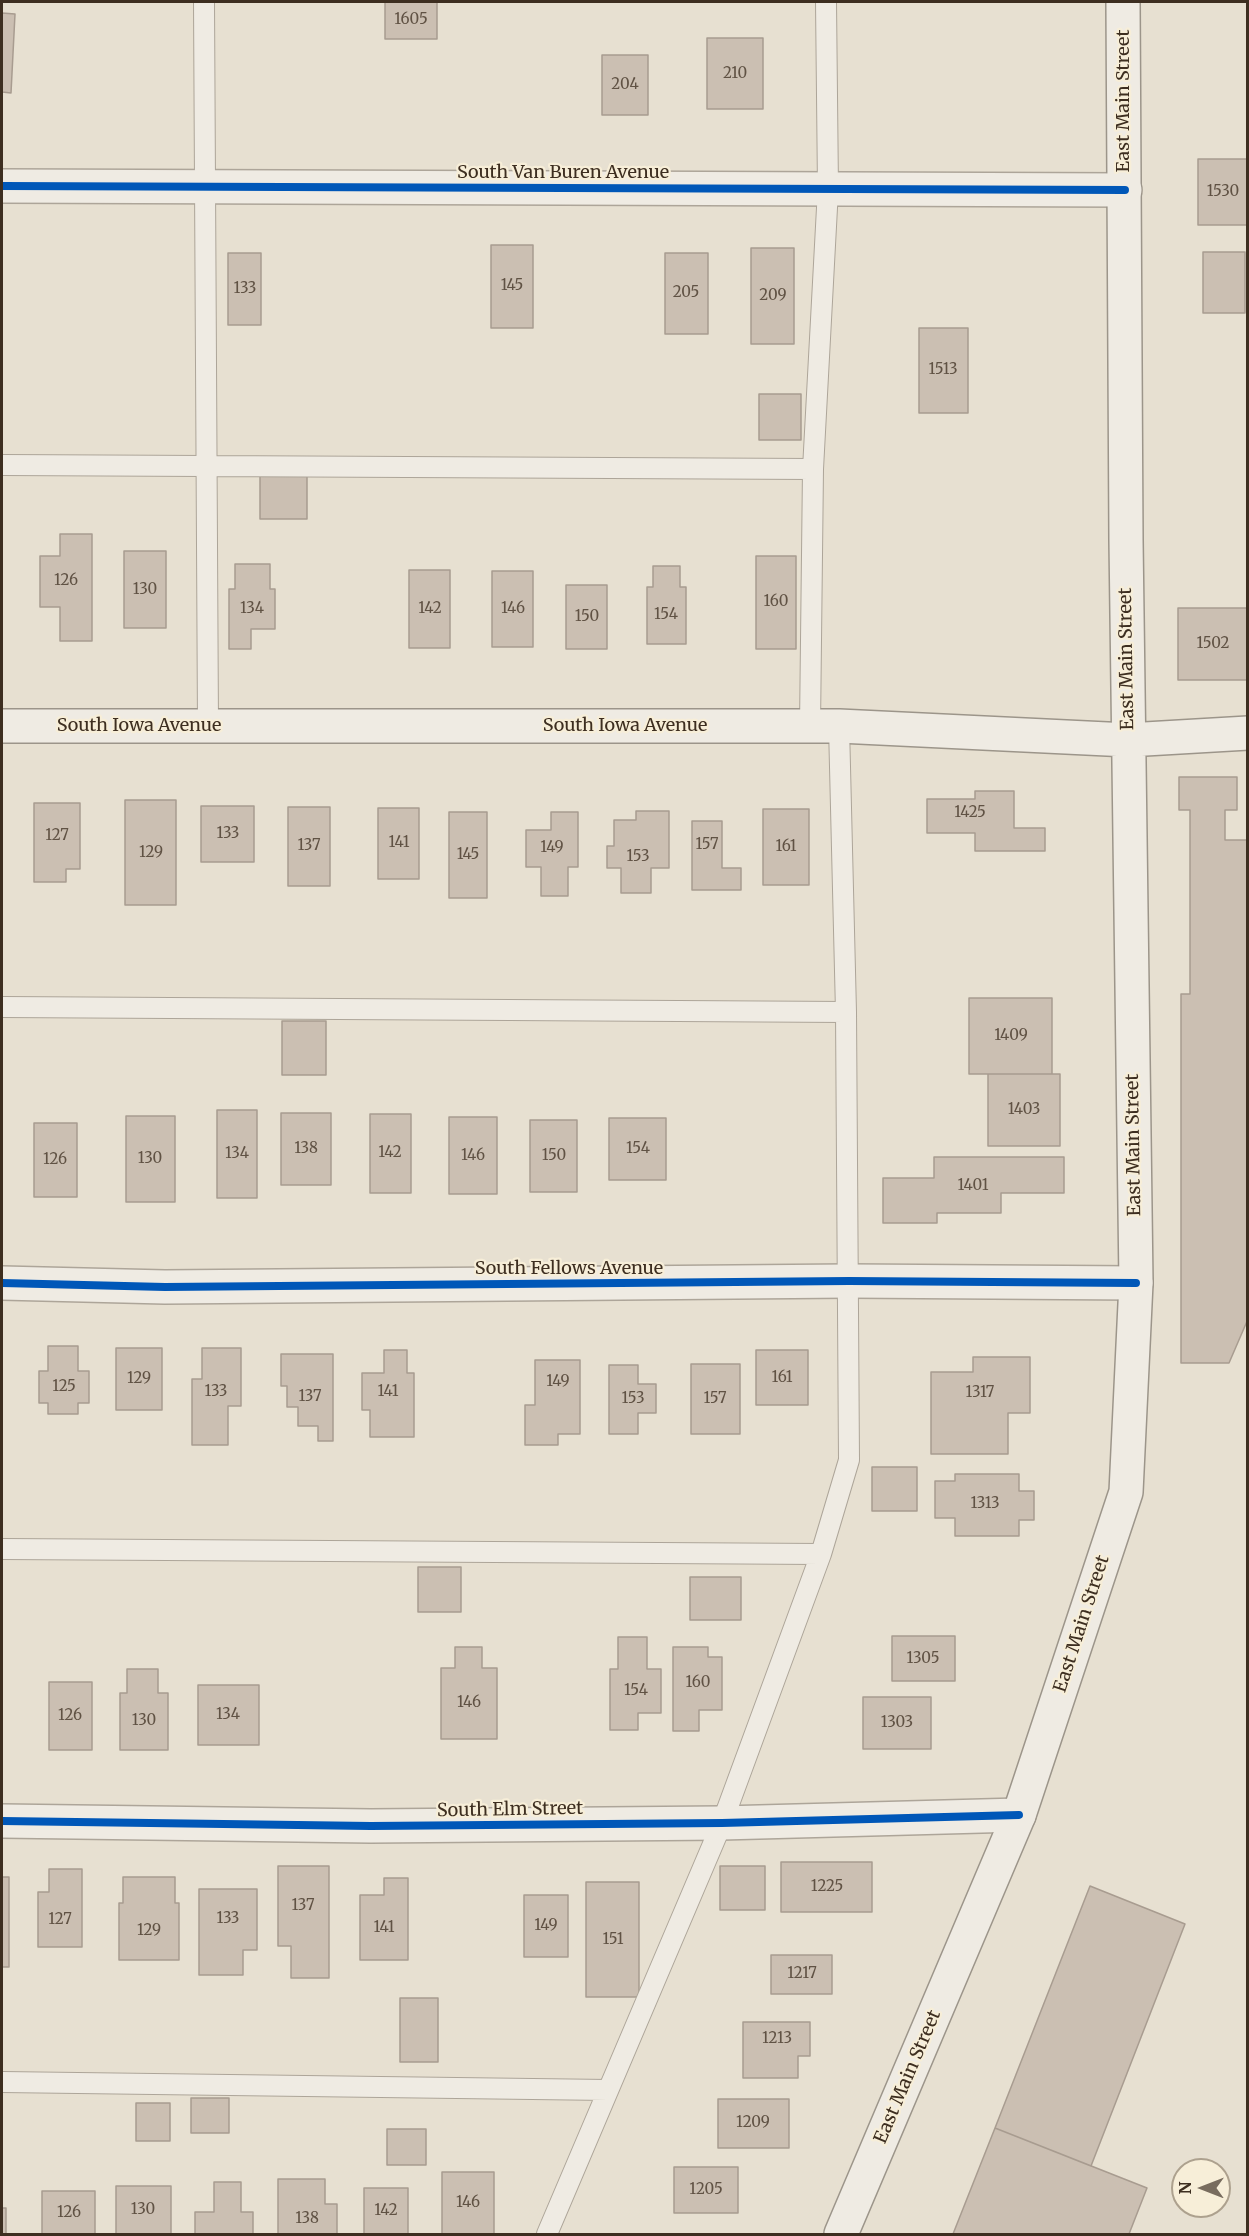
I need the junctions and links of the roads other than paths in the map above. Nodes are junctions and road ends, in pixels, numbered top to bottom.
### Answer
1 (204, 2) edge
2 (826, 2) edge
3 (1123, 2) edge
4 (2, 186) edge
5 (205, 187) junction
6 (828, 189) junction
7 (1125, 190) junction
8 (2, 465) edge
9 (207, 466) junction
10 (813, 469) junction
11 (2, 726) edge
12 (208, 726) junction
13 (824, 726) junction
14 (1248, 733) edge
15 (1128, 740) junction
16 (2, 1007) edge
17 (846, 1012) junction
18 (849, 1281) junction
19 (2, 1283) edge
20 (1136, 1283) junction
21 (2, 1549) edge
22 (821, 1554) junction
23 (1019, 1815) junction
24 (2, 1821) edge
25 (722, 1823) junction
26 (2, 2082) edge
27 (608, 2090) junction
28 (548, 2235) edge
29 (841, 2235) edge

1 - 5 lane
2 - 6 lane
3 - 7 main road, East Main Street
4 - 5 main road, South Van Buren Avenue
5 - 6 main road, South Van Buren Avenue
5 - 9 lane
6 - 7 main road, South Van Buren Avenue
6 - 10 lane
7 - 15 main road, East Main Street
8 - 9 lane
9 - 10 lane
9 - 12 lane
10 - 13 lane
11 - 12 main road, South Iowa Avenue
12 - 13 main road, South Iowa Avenue
13 - 15 main road, South Iowa Avenue
13 - 17 lane
14 - 15 main road, South Iowa Avenue
15 - 20 main road, East Main Street
16 - 17 lane
17 - 18 lane
18 - 19 main road, South Fellows Avenue
18 - 20 main road, South Fellows Avenue
18 - 22 lane
20 - 23 main road, East Main Street
21 - 22 lane
22 - 25 lane
23 - 25 main road, South Elm Street
23 - 29 main road, East Main Street
24 - 25 main road, South Elm Street
25 - 27 lane
26 - 27 lane
27 - 28 lane

